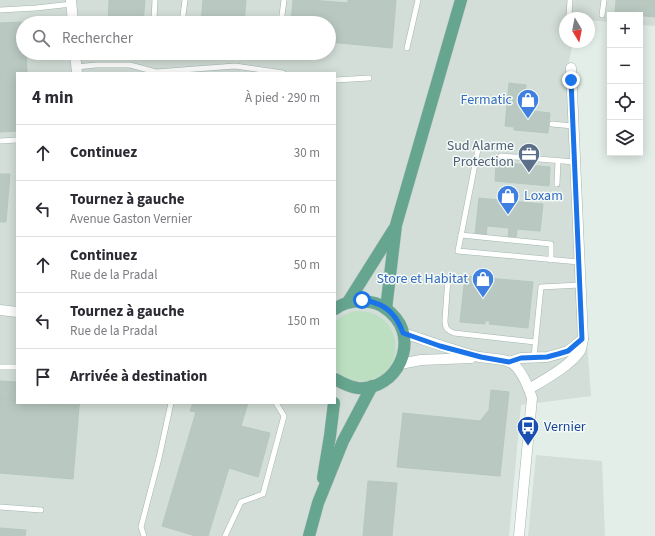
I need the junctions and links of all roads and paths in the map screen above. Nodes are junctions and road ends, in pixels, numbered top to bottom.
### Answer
1 (155, 0) edge
2 (185, 0) edge
3 (284, 0) edge
4 (418, 0) edge
5 (461, 0) edge
6 (570, 0) edge
7 (604, 0) edge
8 (71, 2) edge
9 (0, 10) edge
10 (569, 12) edge
11 (602, 15) dead end
12 (72, 16) edge
13 (154, 16) edge
14 (183, 16) edge
15 (283, 16) edge
16 (407, 48) dead end
17 (76, 60) edge
18 (571, 68) dead end
19 (77, 70) edge
20 (156, 72) edge
21 (156, 72) edge
22 (276, 72) edge
23 (369, 78) dead end
24 (336, 80) edge
25 (552, 124) dead end
26 (573, 126) junction
27 (16, 140) edge
28 (0, 141) edge
29 (479, 144) dead end
30 (501, 156) dead end
31 (558, 161) junction
32 (575, 162) junction
33 (557, 184) dead end
34 (396, 225) junction
35 (461, 236) junction
36 (551, 260) junction
37 (579, 262) junction
38 (448, 278) dead end
39 (580, 286) junction
40 (348, 302) junction
41 (336, 308) edge
42 (386, 308) junction
43 (0, 310) edge
44 (16, 312) edge
45 (403, 333) junction
46 (582, 339) junction
47 (535, 342) junction
48 (481, 357) junction
49 (534, 357) junction
50 (509, 362) junction
51 (400, 364) junction
52 (0, 367) edge
53 (16, 367) edge
54 (336, 380) edge
55 (372, 386) junction
56 (529, 388) junction
57 (171, 404) edge
58 (277, 404) edge
59 (334, 404) edge
60 (318, 503) junction
61 (0, 507) edge
62 (41, 510) dead end
63 (144, 536) edge
64 (225, 536) edge
65 (309, 536) edge
66 (519, 536) edge

1 - 13 lane
2 - 14 lane
3 - 15 lane
4 - 16 lane
5 - 34 main road
6 - 10 lane
7 - 11 lane
8 - 9 lane
8 - 12 street
17 - 19 street
18 - 26 street
19 - 20 lane
21 - 22 lane
23 - 24 lane
25 - 26 lane
26 - 32 street
27 - 28 lane
29 - 35 lane
30 - 31 lane
31 - 32 lane
31 - 33 lane
32 - 37 street
34 - 40 main road
34 - 42 main road
35 - 36 lane
35 - 36 lane
36 - 37 lane
37 - 39 street
38 - 47 lane
39 - 46 street
39 - 47 lane
40 - 41 main road
40 - 42 main road
42 - 45 main road
43 - 44 street
45 - 48 street
45 - 51 main road
46 - 49 street
46 - 56 street
47 - 49 lane
48 - 50 street
48 - 51 street
49 - 50 street
50 - 56 street
51 - 55 main road
52 - 53 lane
54 - 55 main road
55 - 60 main road
56 - 66 street
57 - 63 lane
58 - 64 lane
59 - 60 main road
60 - 65 main road
61 - 62 lane

